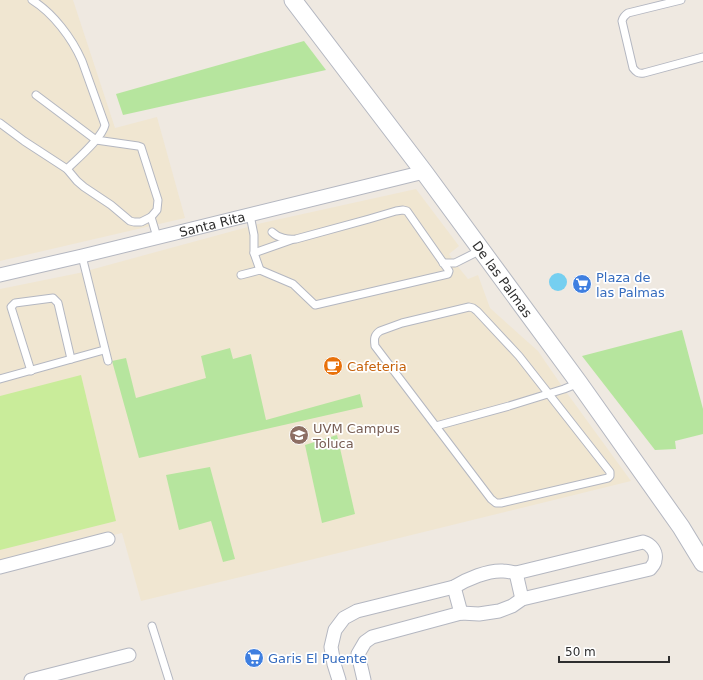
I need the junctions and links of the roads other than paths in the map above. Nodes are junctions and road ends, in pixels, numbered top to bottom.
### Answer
1 (32, 0) edge
2 (293, 0) edge
3 (681, 0) edge
4 (703, 57) edge
5 (36, 95) dead end
6 (0, 123) edge
7 (96, 140) junction
8 (67, 169) junction
9 (424, 172) junction
10 (250, 215) junction
11 (151, 217) junction
12 (272, 232) dead end
13 (157, 237) junction
14 (293, 239) junction
15 (481, 250) junction
16 (254, 253) junction
17 (82, 256) junction
18 (443, 263) junction
19 (260, 270) junction
20 (0, 275) edge
21 (241, 275) dead end
22 (104, 350) junction
23 (71, 359) junction
24 (108, 361) dead end
25 (31, 371) junction
26 (0, 379) edge
27 (579, 383) junction
28 (549, 393) junction
29 (436, 426) junction
30 (108, 539) dead end
31 (703, 563) edge
32 (0, 566) edge
33 (516, 573) junction
34 (454, 587) junction
35 (522, 599) junction
36 (461, 614) junction
37 (152, 626) dead end
38 (129, 655) dead end
39 (31, 680) edge
40 (170, 680) edge
41 (339, 680) edge
42 (364, 680) edge

1 - 7 lane
2 - 9 street, De las Palmas
3 - 4 lane
5 - 7 lane
6 - 8 lane
7 - 8 lane
7 - 11 lane
8 - 11 lane
9 - 10 street, Santa Rita
9 - 15 street, De las Palmas
10 - 13 street, Santa Rita
10 - 16 lane
11 - 13 lane
12 - 14 lane
13 - 17 street, Santa Rita
14 - 16 lane
14 - 18 lane
15 - 18 lane
15 - 27 street, De las Palmas
16 - 19 lane
17 - 20 street, Santa Rita
17 - 22 lane
18 - 19 lane
19 - 21 lane
22 - 23 lane
22 - 24 lane
23 - 25 lane
23 - 25 lane
25 - 26 lane
27 - 28 lane
27 - 31 street, De las Palmas
28 - 29 lane
28 - 29 lane
28 - 29 lane
30 - 32 street
33 - 34 street
33 - 35 street
33 - 35 street
34 - 36 street
34 - 41 street
35 - 36 street
36 - 42 street
37 - 40 lane
38 - 39 street

